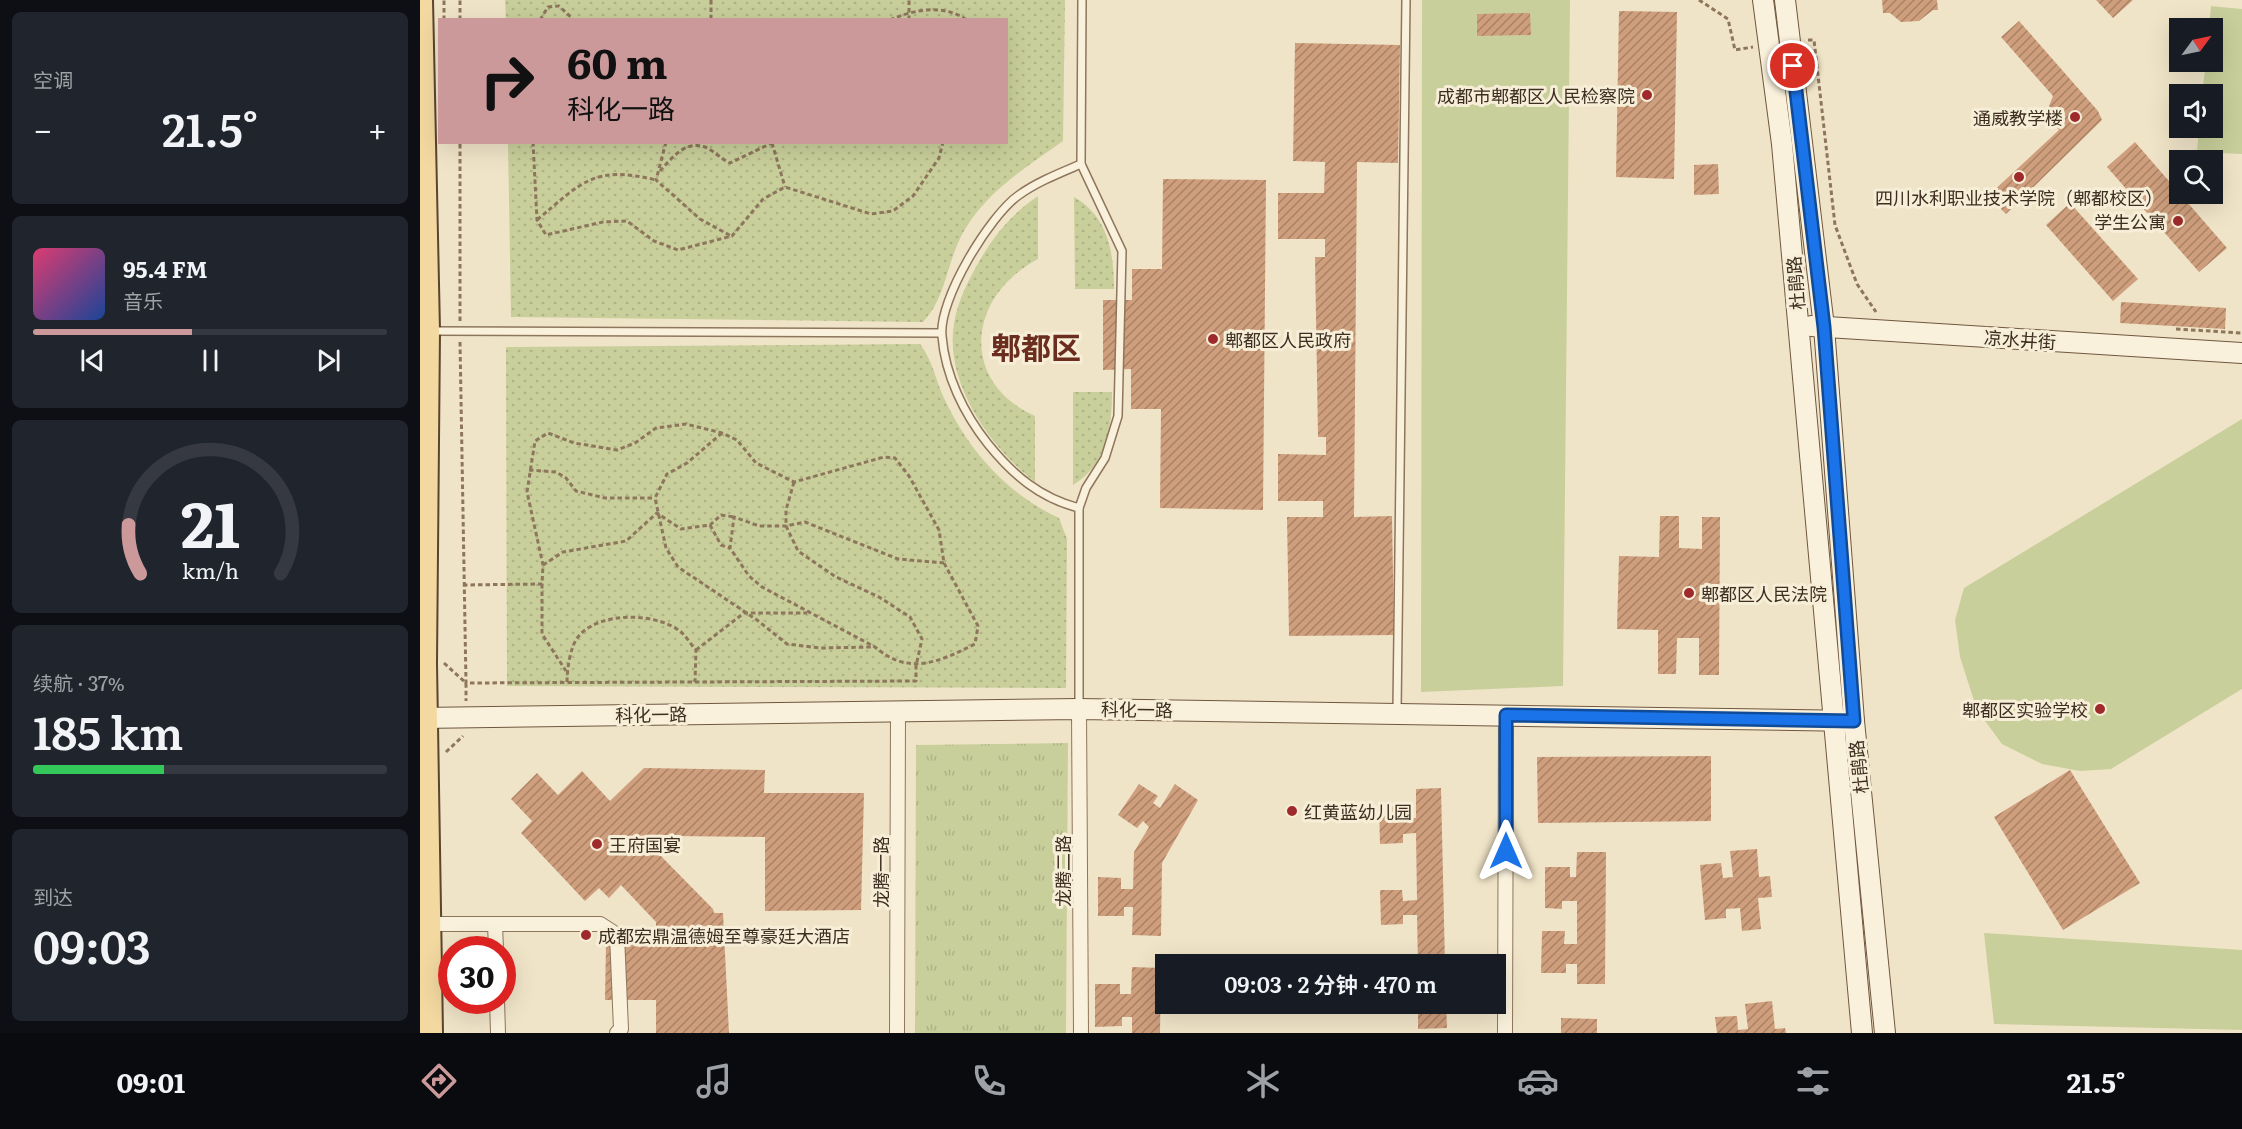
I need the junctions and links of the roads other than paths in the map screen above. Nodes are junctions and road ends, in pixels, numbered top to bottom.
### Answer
1 (421, 0) edge
2 (1082, 0) edge
3 (1406, 0) edge
4 (1763, 0) edge
5 (1785, 0) edge
6 (1081, 164) junction
7 (1799, 325) junction
8 (1824, 327) junction
9 (428, 331) junction
10 (941, 333) junction
11 (2242, 353) edge
12 (1079, 508) junction
13 (1079, 709) junction
14 (898, 711) junction
15 (1397, 713) junction
16 (1506, 715) junction
17 (423, 718) edge
18 (1832, 719) junction
19 (1854, 721) junction
20 (429, 924) junction
21 (495, 924) junction
22 (495, 936) edge
23 (497, 1014) edge
24 (431, 1033) edge
25 (498, 1033) edge
26 (617, 1033) edge
27 (897, 1033) edge
28 (1081, 1033) edge
29 (1505, 1033) edge
30 (1862, 1033) edge
31 (1885, 1033) edge

1 - 9 main road
2 - 6 lane
3 - 15 lane
4 - 7 main road, 杜鹃路
5 - 8 main road, 杜鹃路
6 - 10 lane
6 - 12 lane
7 - 8 main road, 凉水井街
7 - 18 main road, 杜鹃路
8 - 11 main road, 凉水井街
8 - 19 main road, 杜鹃路
9 - 10 lane
9 - 17 main road
10 - 12 lane
12 - 13 lane
13 - 14 main road, 科化一路
13 - 15 main road, 科化一路
13 - 28 street, 龙腾二路
14 - 17 main road, 科化一路
14 - 27 street, 龙腾一路
15 - 16 main road, 科化一路
16 - 18 main road, 科化一路
16 - 29 street
17 - 20 main road
18 - 19 main road, 科化一路
18 - 30 main road, 杜鹃路
19 - 31 main road, 杜鹃路
20 - 21 street
20 - 24 main road
21 - 22 street
21 - 26 street
23 - 25 street

